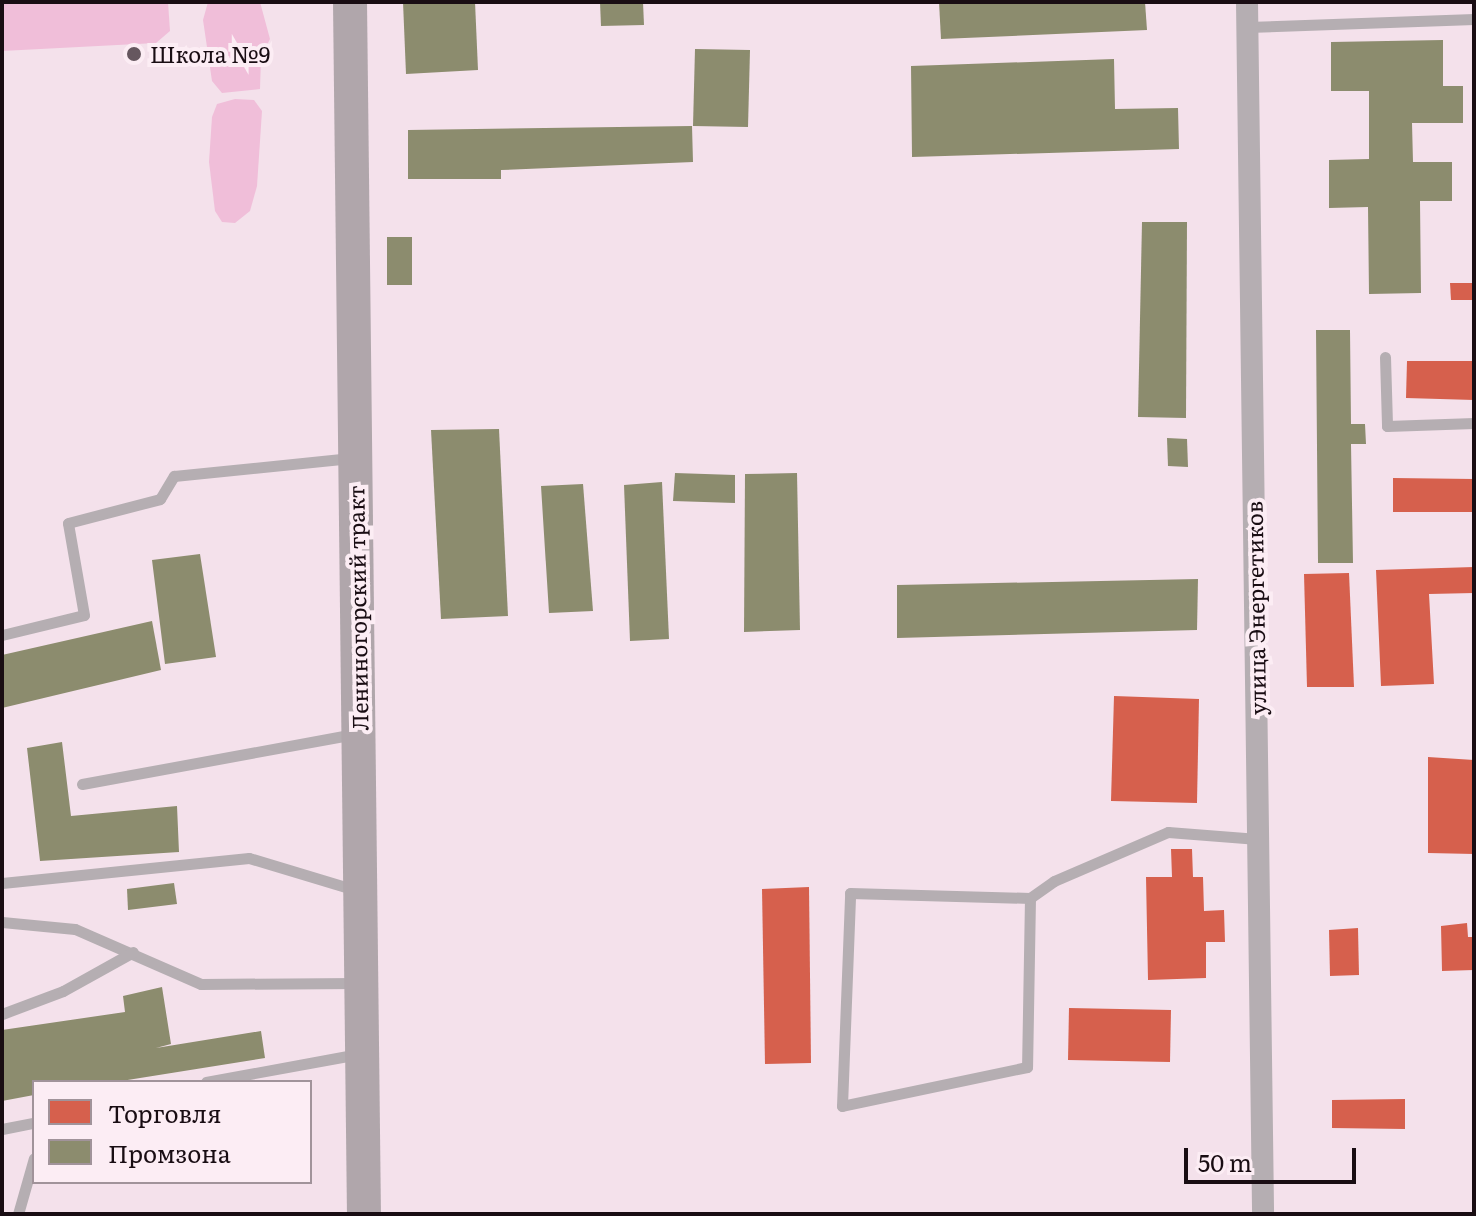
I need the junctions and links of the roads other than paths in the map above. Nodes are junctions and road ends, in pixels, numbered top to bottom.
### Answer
1 (350, 2) edge
2 (1247, 2) edge
3 (1474, 19) edge
4 (1247, 27) junction
5 (1385, 357) dead end
6 (1474, 423) edge
7 (355, 458) junction
8 (2, 635) edge
9 (358, 734) junction
10 (82, 784) dead end
11 (1258, 839) junction
12 (2, 883) edge
13 (360, 891) junction
14 (1030, 898) junction
15 (2, 922) edge
16 (133, 952) junction
17 (361, 983) junction
18 (2, 1014) edge
19 (362, 1053) junction
20 (217, 1080) edge
21 (32, 1123) edge
22 (2, 1129) edge
23 (32, 1165) edge
24 (18, 1214) edge
25 (364, 1214) edge
26 (1263, 1214) edge

1 - 7 main road, Лениногорский тракт
2 - 4 street, улица Энергетиков
3 - 4 lane
4 - 11 street, улица Энергетиков
5 - 6 lane
7 - 8 lane
7 - 9 main road, Лениногорский тракт
9 - 10 lane
9 - 13 main road, Лениногорский тракт
11 - 14 lane
11 - 26 street, улица Энергетиков
12 - 13 lane
13 - 17 main road, Лениногорский тракт
14 - 14 lane
15 - 16 lane
16 - 17 lane
16 - 18 lane
17 - 19 main road, Лениногорский тракт
19 - 20 lane
19 - 25 main road, Лениногорский тракт
21 - 22 lane
23 - 24 lane

